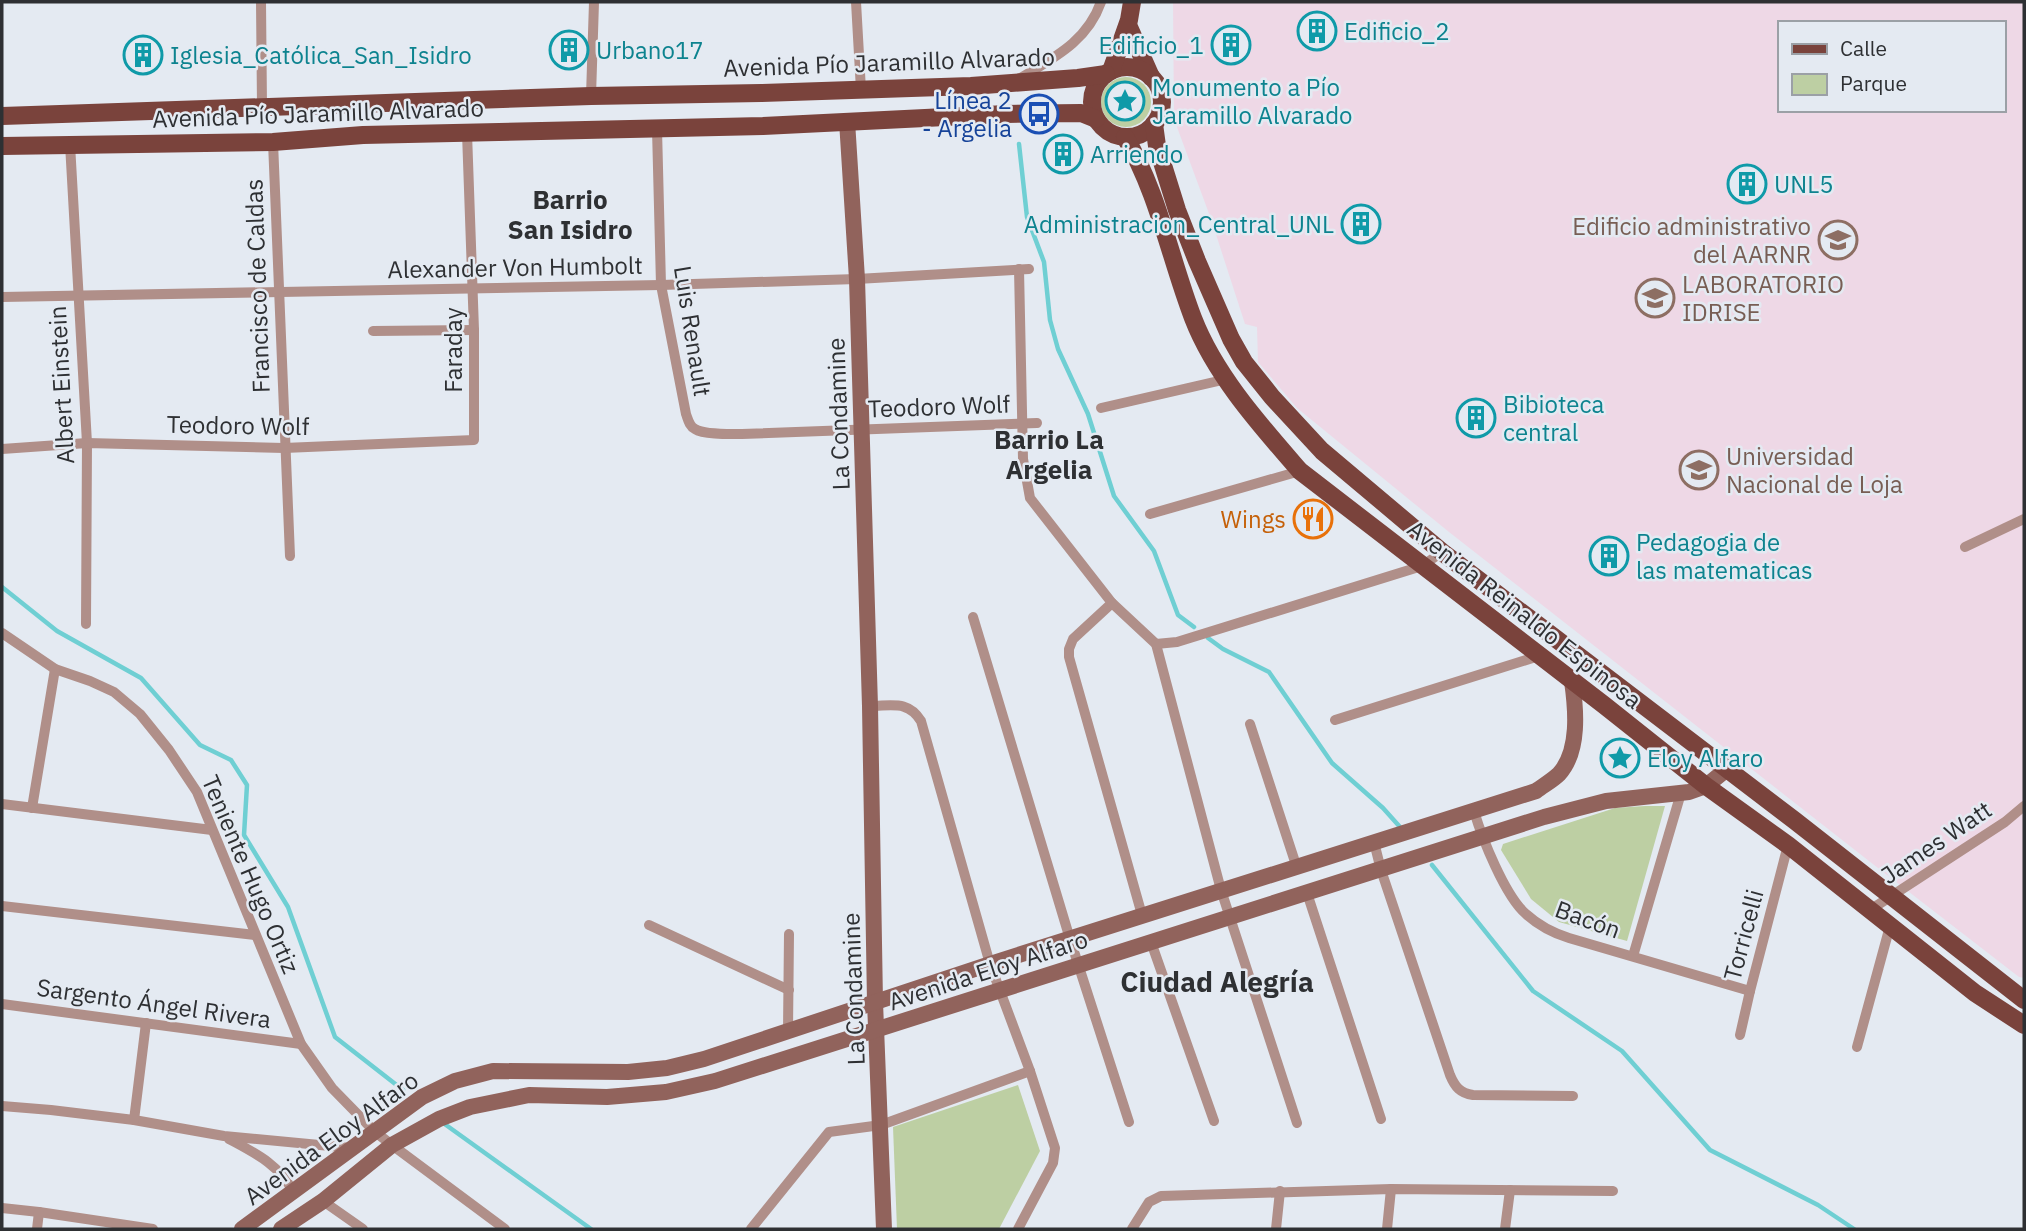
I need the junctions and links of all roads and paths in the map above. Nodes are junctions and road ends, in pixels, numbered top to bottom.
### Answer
1 (261, 2) edge
2 (594, 2) edge
3 (856, 2) edge
4 (1101, 2) edge
5 (1132, 2) edge
6 (1128, 25) junction
7 (1108, 72) junction
8 (1151, 77) junction
9 (1011, 84) junction
10 (954, 87) junction
11 (861, 90) junction
12 (761, 93) junction
13 (591, 96) junction
14 (559, 97) junction
15 (361, 103) junction
16 (262, 107) junction
17 (164, 110) junction
18 (955, 115) junction
19 (2, 116) edge
20 (1096, 119) junction
21 (848, 121) junction
22 (1154, 124) junction
23 (763, 126) junction
24 (657, 129) junction
25 (560, 130) junction
26 (467, 133) junction
27 (363, 135) junction
28 (1125, 137) junction
29 (165, 142) junction
30 (272, 142) junction
31 (69, 144) junction
32 (2, 146) edge
33 (857, 279) junction
34 (661, 285) junction
35 (473, 288) junction
36 (279, 293) junction
37 (78, 294) junction
38 (2, 296) edge
39 (474, 330) junction
40 (373, 331) dead end
41 (1227, 379) junction
42 (1101, 408) dead end
43 (686, 414) joint
44 (1022, 423) junction
45 (1037, 423) dead end
46 (861, 430) junction
47 (474, 440) joint
48 (87, 443) junction
49 (284, 448) junction
50 (2, 449) edge
51 (1300, 471) junction
52 (1150, 514) dead end
53 (2024, 519) edge
54 (1965, 547) dead end
55 (1442, 552) junction
56 (289, 556) dead end
57 (1422, 566) junction
58 (1112, 603) junction
59 (973, 617) dead end
60 (86, 624) dead end
61 (2, 633) edge
62 (1156, 644) junction
63 (1539, 656) junction
64 (55, 669) junction
65 (1572, 681) junction
66 (870, 706) junction
67 (1335, 720) dead end
68 (1250, 724) dead end
69 (1727, 769) junction
70 (1706, 786) junction
71 (1681, 793) junction
72 (2, 804) edge
73 (2024, 806) edge
74 (32, 807) junction
75 (1474, 811) junction
76 (212, 830) junction
77 (1481, 837) junction
78 (1374, 842) junction
79 (1788, 845) junction
80 (1297, 868) junction
81 (1381, 870) junction
82 (1221, 890) junction
83 (1307, 892) junction
84 (1892, 897) junction
85 (2, 906) edge
86 (1870, 910) junction
87 (1142, 915) junction
88 (1230, 918) junction
89 (649, 925) dead end
90 (1891, 926) junction
91 (789, 934) dead end
92 (254, 935) junction
93 (1070, 939) junction
94 (1151, 942) junction
95 (1633, 956) junction
96 (990, 964) junction
97 (1079, 965) junction
98 (789, 990) junction
99 (1750, 990) junction
100 (999, 991) junction
101 (2022, 999) edge
102 (875, 1002) junction
103 (2, 1004) edge
104 (2007, 1014) junction
105 (146, 1023) junction
106 (2024, 1025) edge
107 (877, 1030) junction
108 (788, 1031) junction
109 (1740, 1035) dead end
110 (301, 1044) junction
111 (1857, 1047) dead end
112 (1030, 1071) junction
113 (608, 1072) junction
114 (1573, 1096) dead end
115 (607, 1097) junction
116 (2, 1106) edge
117 (1381, 1119) dead end
118 (134, 1120) junction
119 (1214, 1121) dead end
120 (1129, 1122) dead end
121 (1297, 1123) dead end
122 (881, 1125) junction
123 (374, 1131) junction
124 (224, 1136) junction
125 (392, 1145) junction
126 (351, 1148) junction
127 (1391, 1189) junction
128 (1280, 1191) junction
129 (1510, 1191) junction
130 (1613, 1191) dead end
131 (292, 1192) junction
132 (323, 1201) junction
133 (2, 1208) edge
134 (39, 1212) junction
135 (37, 1229) edge
136 (153, 1229) edge
137 (243, 1229) edge
138 (281, 1229) edge
139 (363, 1229) edge
140 (505, 1229) edge
141 (751, 1229) edge
142 (884, 1229) edge
143 (1018, 1229) edge
144 (1132, 1229) edge
145 (1276, 1229) edge
146 (1387, 1229) edge
147 (1506, 1229) edge

1 - 16 street
2 - 13 street
3 - 11 street
4 - 9 street
5 - 6 main road
6 - 7 main road
6 - 8 main road
7 - 8 main road
7 - 9 main road, Avenida Pío Jaramillo Alvarado
7 - 20 main road
8 - 22 main road
9 - 10 main road, Avenida Pío Jaramillo Alvarado
10 - 11 main road, Avenida Pío Jaramillo Alvarado
10 - 18 main road
11 - 12 main road, Avenida Pío Jaramillo Alvarado
12 - 13 main road, Avenida Pío Jaramillo Alvarado
12 - 23 main road
13 - 14 main road, Avenida Pío Jaramillo Alvarado
14 - 15 main road, Avenida Pío Jaramillo Alvarado
14 - 25 main road
15 - 16 main road, Avenida Pío Jaramillo Alvarado
15 - 27 main road
16 - 17 main road, Avenida Pío Jaramillo Alvarado
17 - 19 main road, Avenida Pío Jaramillo Alvarado
17 - 29 main road
18 - 20 main road, Avenida Pío Jaramillo Alvarado
18 - 21 main road, Avenida Pío Jaramillo Alvarado
20 - 28 main road
21 - 23 main road, Avenida Pío Jaramillo Alvarado
21 - 33 street, La Condamine
22 - 28 main road
22 - 55 main road, Avenida Reinaldo Espinosa
23 - 24 main road, Avenida Pío Jaramillo Alvarado
24 - 25 main road, Avenida Pío Jaramillo Alvarado
24 - 34 street, Luis Renault
25 - 26 main road, Avenida Pío Jaramillo Alvarado
26 - 27 main road, Avenida Pío Jaramillo Alvarado
26 - 35 street, Faraday
27 - 30 main road, Avenida Pío Jaramillo Alvarado
28 - 41 main road, Avenida Reinaldo Espinosa
29 - 30 main road, Avenida Pío Jaramillo Alvarado
29 - 31 main road, Avenida Pío Jaramillo Alvarado
30 - 36 street, Francisco de Caldas
31 - 32 main road, Avenida Pío Jaramillo Alvarado
31 - 37 street, Albert Einstein
33 - 34 street, Alexander Von Humbolt
33 - 44 street, Alexander Von Humbolt
33 - 46 street, La Condamine
34 - 35 street, Alexander Von Humbolt
34 - 43 street, Luis Renault
35 - 36 street, Alexander Von Humbolt
35 - 39 street, Faraday
36 - 37 street, Alexander Von Humbolt
36 - 49 street, Francisco de Caldas
37 - 38 street, Alexander Von Humbolt
37 - 48 street, Albert Einstein
39 - 40 street
39 - 47 street, Faraday
41 - 42 street
41 - 51 main road, Avenida Reinaldo Espinosa
43 - 46 street, Teodoro Wolf
44 - 45 street, Teodoro Wolf
44 - 46 street, Teodoro Wolf
44 - 58 street
46 - 66 street, La Condamine
47 - 49 street, Teodoro Wolf
48 - 49 street, Teodoro Wolf
48 - 50 street, Teodoro Wolf
48 - 60 street, Albert Einstein
49 - 56 street, Francisco de Caldas
51 - 52 street
51 - 57 main road, Avenida Reinaldo Espinosa
53 - 54 street
55 - 57 street
55 - 69 main road, Avenida Reinaldo Espinosa
57 - 62 street
57 - 63 main road, Avenida Reinaldo Espinosa
58 - 62 street
58 - 87 street
59 - 93 street
61 - 64 street, Teniente Hugo Ortiz
62 - 82 street
63 - 65 main road, Avenida Reinaldo Espinosa
63 - 67 street
64 - 74 street
64 - 76 street, Teniente Hugo Ortiz
65 - 70 main road, Avenida Reinaldo Espinosa
65 - 75 street, Avenida Eloy Alfaro
66 - 96 street
66 - 102 street, La Condamine
68 - 80 street
69 - 70 street, Avenida Eloy Alfaro
69 - 84 main road, Avenida Reinaldo Espinosa
70 - 71 street, Avenida Eloy Alfaro
70 - 79 main road, Avenida Reinaldo Espinosa
71 - 77 street, Avenida Eloy Alfaro
71 - 95 street
72 - 74 street
73 - 84 street, James Watt
74 - 76 street
75 - 77 street, Bacón
75 - 78 street, Avenida Eloy Alfaro
76 - 92 street, Teniente Hugo Ortiz
77 - 81 street, Avenida Eloy Alfaro
77 - 95 street, Bacón
78 - 80 street, Avenida Eloy Alfaro
78 - 81 street
79 - 86 main road, Avenida Reinaldo Espinosa
79 - 99 street, Torricelli
80 - 82 street, Avenida Eloy Alfaro
81 - 83 street, Avenida Eloy Alfaro
81 - 114 street
82 - 87 street, Avenida Eloy Alfaro
82 - 88 street
83 - 88 street, Avenida Eloy Alfaro
83 - 117 street
84 - 86 street, James Watt
84 - 101 main road, Avenida Reinaldo Espinosa
85 - 92 street
86 - 90 main road, Avenida Reinaldo Espinosa
87 - 93 street, Avenida Eloy Alfaro
88 - 94 street, Avenida Eloy Alfaro
88 - 121 street
89 - 98 street
90 - 104 main road, Avenida Reinaldo Espinosa
90 - 111 street
91 - 98 street
92 - 110 street, Teniente Hugo Ortiz
93 - 96 street, Avenida Eloy Alfaro
93 - 97 street
94 - 97 street, Avenida Eloy Alfaro
94 - 119 street
95 - 99 street, Bacón
96 - 100 street
96 - 102 street, Avenida Eloy Alfaro
97 - 100 street, Avenida Eloy Alfaro
97 - 120 street
98 - 108 street
99 - 109 street, Torricelli
100 - 107 street, Avenida Eloy Alfaro
100 - 112 street
101 - 104 main road
102 - 107 street, La Condamine
102 - 108 street, Avenida Eloy Alfaro
103 - 105 street, Sargento Ángel Rivera
104 - 106 main road, Avenida Reinaldo Espinosa
105 - 110 street, Sargento Ángel Rivera
105 - 118 street
107 - 115 street, Avenida Eloy Alfaro
107 - 122 street, La Condamine
108 - 113 street, Avenida Eloy Alfaro
110 - 123 street, Teniente Hugo Ortiz
112 - 122 street
112 - 143 street
113 - 115 street
113 - 123 street, Avenida Eloy Alfaro
115 - 125 street, Avenida Eloy Alfaro
116 - 118 street
118 - 124 street
122 - 141 street
122 - 142 street, La Condamine
123 - 125 street, Teniente Hugo Ortiz
123 - 126 street, Avenida Eloy Alfaro
124 - 126 street
124 - 131 street
125 - 132 street, Avenida Eloy Alfaro
125 - 140 street, Teniente Hugo Ortiz
126 - 131 street, Avenida Eloy Alfaro
127 - 128 street
127 - 129 street
127 - 146 street
128 - 144 street
128 - 145 street
129 - 130 street
129 - 147 street
131 - 137 street, Avenida Eloy Alfaro
132 - 138 street, Avenida Eloy Alfaro
132 - 139 street
133 - 134 street
134 - 135 street
134 - 136 street

